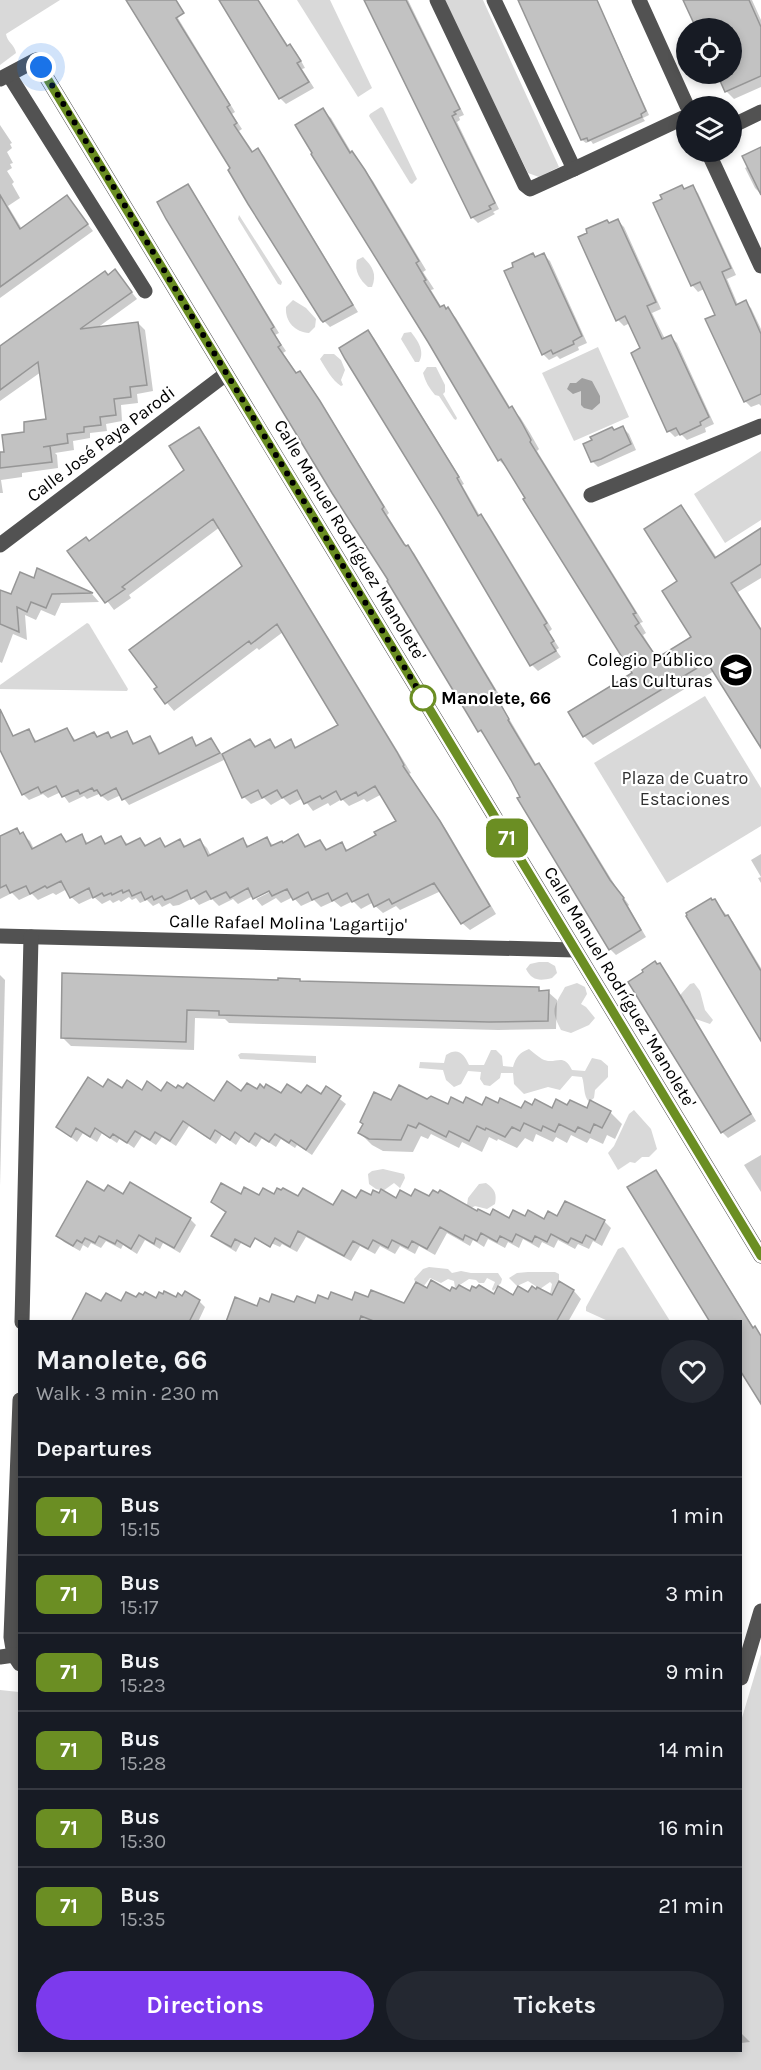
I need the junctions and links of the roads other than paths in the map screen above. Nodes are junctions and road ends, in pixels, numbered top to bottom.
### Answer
1 (437, 0) edge
2 (494, 0) edge
3 (639, 0) edge
4 (4, 77) edge
5 (682, 96) edge
6 (761, 112) edge
7 (676, 121) edge
8 (742, 121) edge
9 (713, 162) edge
10 (574, 169) junction
11 (761, 266) edge
12 (146, 291) dead end
13 (226, 374) junction
14 (761, 426) edge
15 (591, 495) dead end
16 (0, 546) edge
17 (0, 936) edge
18 (31, 937) junction
19 (575, 950) junction
20 (761, 1256) edge
21 (22, 1320) edge
22 (18, 1453) edge
23 (761, 1611) edge
24 (11, 1658) edge
25 (742, 1675) edge

1 - 10 street
2 - 10 street
3 - 5 street
4 - 12 street
4 - 13 street, Calle Manuel Rodríguez 'Manolete'
6 - 8 street
7 - 10 street
9 - 11 street
13 - 16 street, Calle José Paya Parodi
13 - 19 street, Calle Manuel Rodríguez 'Manolete'
14 - 15 street
17 - 18 street, Calle Rafael Molina 'Lagartijo'
18 - 19 street, Calle Rafael Molina 'Lagartijo'
18 - 21 street
19 - 20 street, Calle Manuel Rodríguez 'Manolete'
22 - 24 street
23 - 25 street

